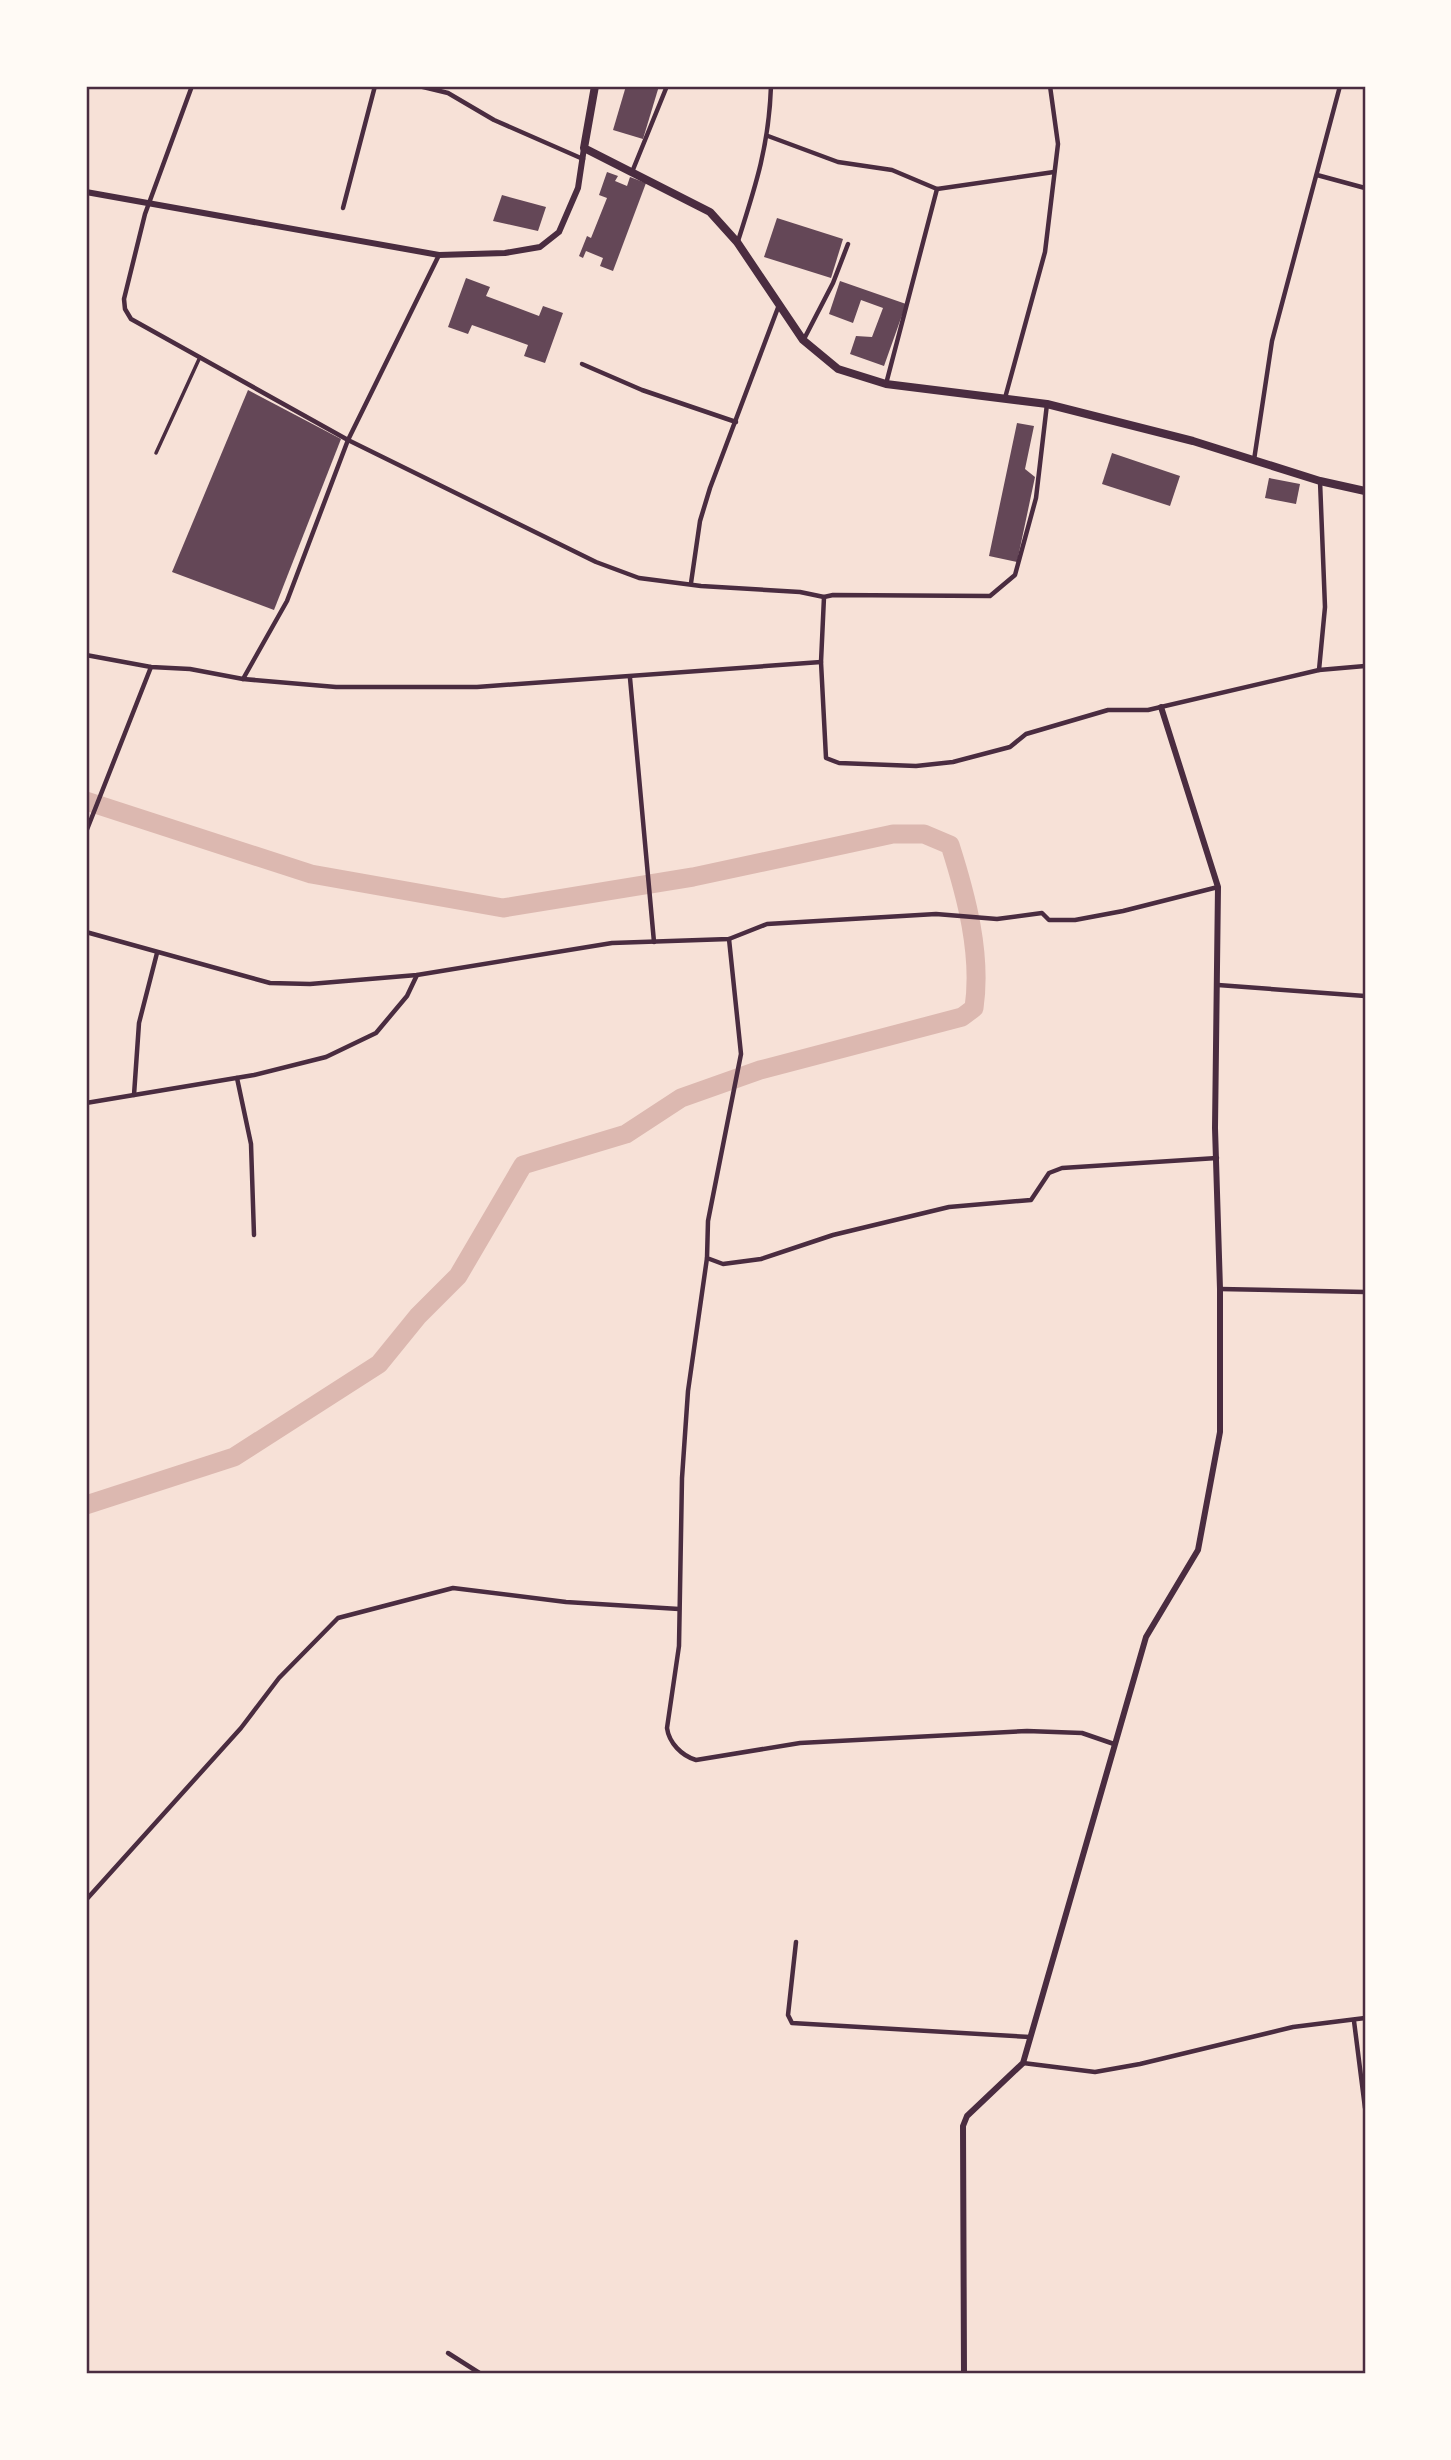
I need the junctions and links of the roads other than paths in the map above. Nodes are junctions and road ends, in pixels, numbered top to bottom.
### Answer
1 (192, 86) edge
2 (375, 86) edge
3 (419, 86) edge
4 (595, 86) edge
5 (667, 86) edge
6 (771, 86) edge
7 (1050, 86) edge
8 (1340, 86) edge
9 (768, 136) junction
10 (584, 148) junction
11 (583, 159) junction
12 (632, 172) junction
13 (1054, 172) junction
14 (1317, 175) junction
15 (1365, 188) edge
16 (937, 189) junction
17 (86, 192) edge
18 (148, 205) junction
19 (344, 208) dead end
20 (737, 242) junction
21 (848, 244) dead end
22 (439, 255) junction
23 (779, 304) junction
24 (803, 340) junction
25 (200, 357) junction
26 (582, 364) dead end
27 (886, 384) junction
28 (1005, 399) junction
29 (1047, 404) junction
30 (736, 422) junction
31 (348, 440) junction
32 (156, 453) dead end
33 (1254, 460) junction
34 (1320, 481) junction
35 (1365, 491) edge
36 (691, 583) junction
37 (824, 597) junction
38 (86, 655) edge
39 (821, 662) junction
40 (1365, 666) edge
41 (151, 667) junction
42 (1319, 670) junction
43 (630, 678) junction
44 (243, 679) junction
45 (1161, 707) junction
46 (89, 819) edge
47 (86, 832) edge
48 (1218, 887) junction
49 (86, 932) edge
50 (729, 939) junction
51 (654, 942) junction
52 (157, 953) junction
53 (417, 975) junction
54 (1218, 985) junction
55 (1365, 996) edge
56 (237, 1078) junction
57 (134, 1095) junction
58 (86, 1103) edge
59 (1217, 1158) junction
60 (254, 1235) dead end
61 (706, 1258) junction
62 (1220, 1289) junction
63 (1365, 1292) edge
64 (679, 1609) junction
65 (1114, 1744) junction
66 (86, 1899) edge
67 (796, 1942) dead end
68 (1365, 2018) edge
69 (1354, 2021) junction
70 (1030, 2038) junction
71 (1023, 2063) junction
72 (1365, 2108) edge
73 (448, 2353) dead end
74 (481, 2374) edge
75 (964, 2374) edge

1 - 18 street
2 - 19 street
3 - 11 street
4 - 10 highway
5 - 12 street
6 - 9 street
7 - 13 street
8 - 14 street
9 - 16 street
9 - 20 street
10 - 11 street
10 - 12 highway
11 - 22 street
12 - 20 highway
13 - 16 street
13 - 28 street
14 - 15 street
14 - 33 street
16 - 27 street
17 - 18 street
18 - 22 street
18 - 25 street
20 - 23 highway
21 - 24 street
22 - 31 street
23 - 24 highway
23 - 30 street
24 - 27 highway
25 - 31 street
25 - 32 street
26 - 30 street
27 - 28 highway
28 - 29 highway
29 - 33 highway
29 - 37 street
30 - 36 street
31 - 36 street
31 - 44 street
33 - 34 highway
34 - 35 highway
34 - 42 street
36 - 37 street
37 - 39 street
38 - 41 street
39 - 43 street
39 - 45 street
40 - 42 street
41 - 44 street
41 - 46 street
42 - 45 street
43 - 44 street
43 - 51 street
45 - 48 street
46 - 47 street
48 - 50 street
48 - 54 street
49 - 52 street
50 - 51 street
50 - 61 street
51 - 53 street
52 - 53 street
52 - 57 street
53 - 56 street
54 - 55 street
54 - 59 street
56 - 57 street
56 - 60 street
57 - 58 street
59 - 61 street
59 - 62 street
61 - 64 street
62 - 63 street
62 - 65 street
64 - 65 street
64 - 66 street
65 - 70 street
67 - 70 street
68 - 69 street
69 - 71 street
69 - 72 street
70 - 71 street
71 - 75 street
73 - 74 street

